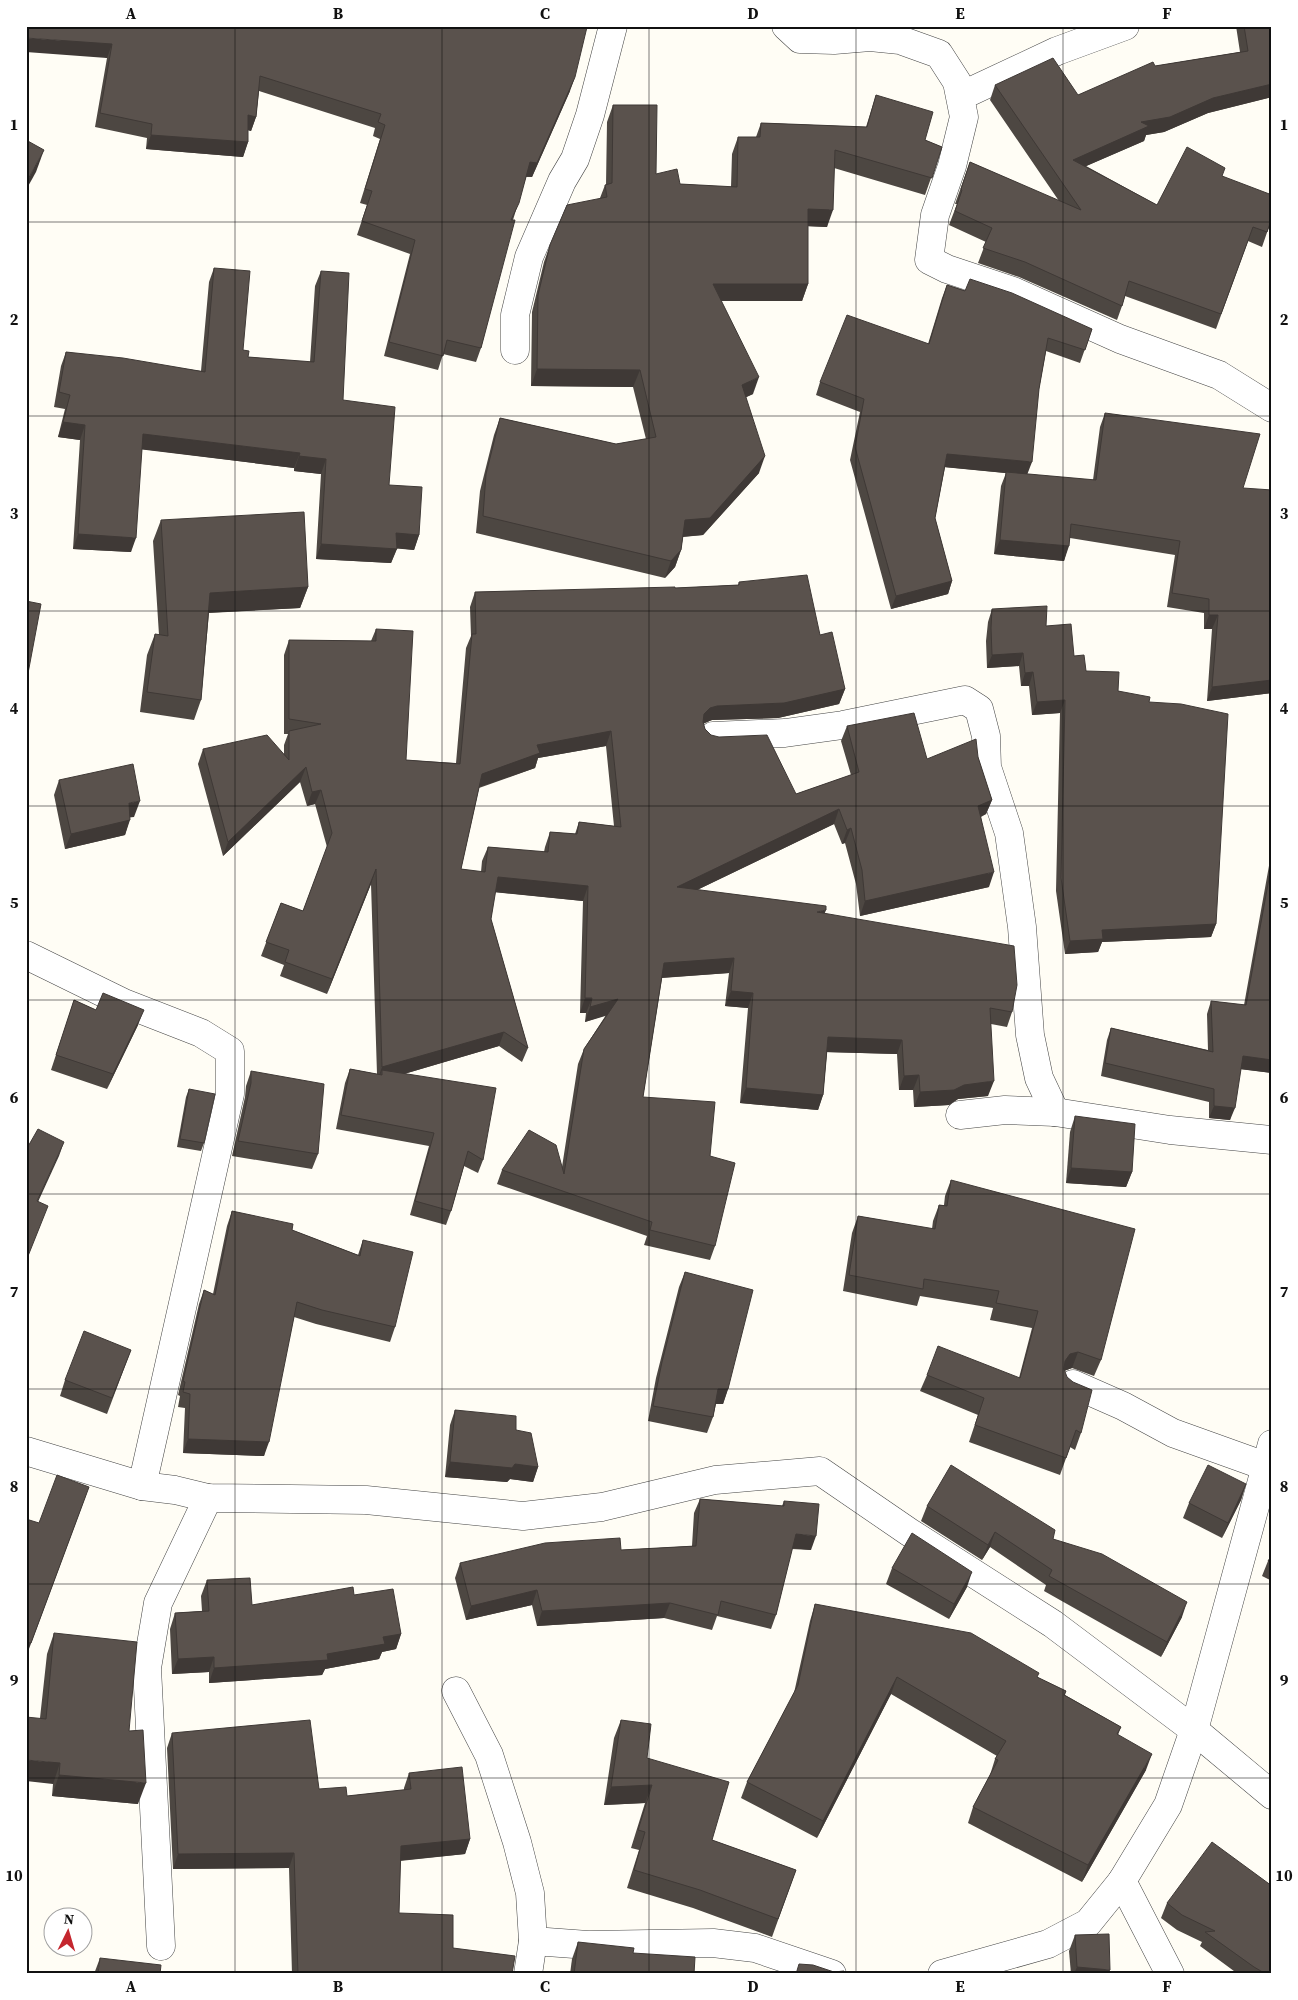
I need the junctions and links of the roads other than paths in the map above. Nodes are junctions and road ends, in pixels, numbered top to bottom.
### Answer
1 (613, 26) edge
2 (786, 26) edge
3 (1125, 26) edge
4 (961, 96) junction
5 (516, 350) dead end
6 (1272, 408) edge
7 (712, 736) edge
8 (26, 956) edge
9 (1055, 1112) junction
10 (960, 1115) dead end
11 (1272, 1140) edge
12 (1073, 1384) edge
13 (26, 1451) edge
14 (1268, 1455) edge
15 (142, 1486) junction
16 (208, 1498) junction
17 (456, 1692) dead end
18 (1194, 1730) junction
19 (1272, 1795) edge
20 (1122, 1881) junction
21 (533, 1941) junction
22 (161, 1946) dead end
23 (528, 1974) edge
24 (832, 1974) edge
25 (942, 1974) edge
26 (1170, 1974) edge

1 - 5 street
2 - 4 street
3 - 4 street
4 - 6 street
7 - 9 street
8 - 15 street
9 - 10 street
9 - 11 street
12 - 14 street
13 - 15 street
14 - 18 street
15 - 16 street
16 - 18 street
16 - 22 street
17 - 21 street
18 - 19 street
18 - 20 street
20 - 25 street
20 - 26 street
21 - 23 street
21 - 24 street

